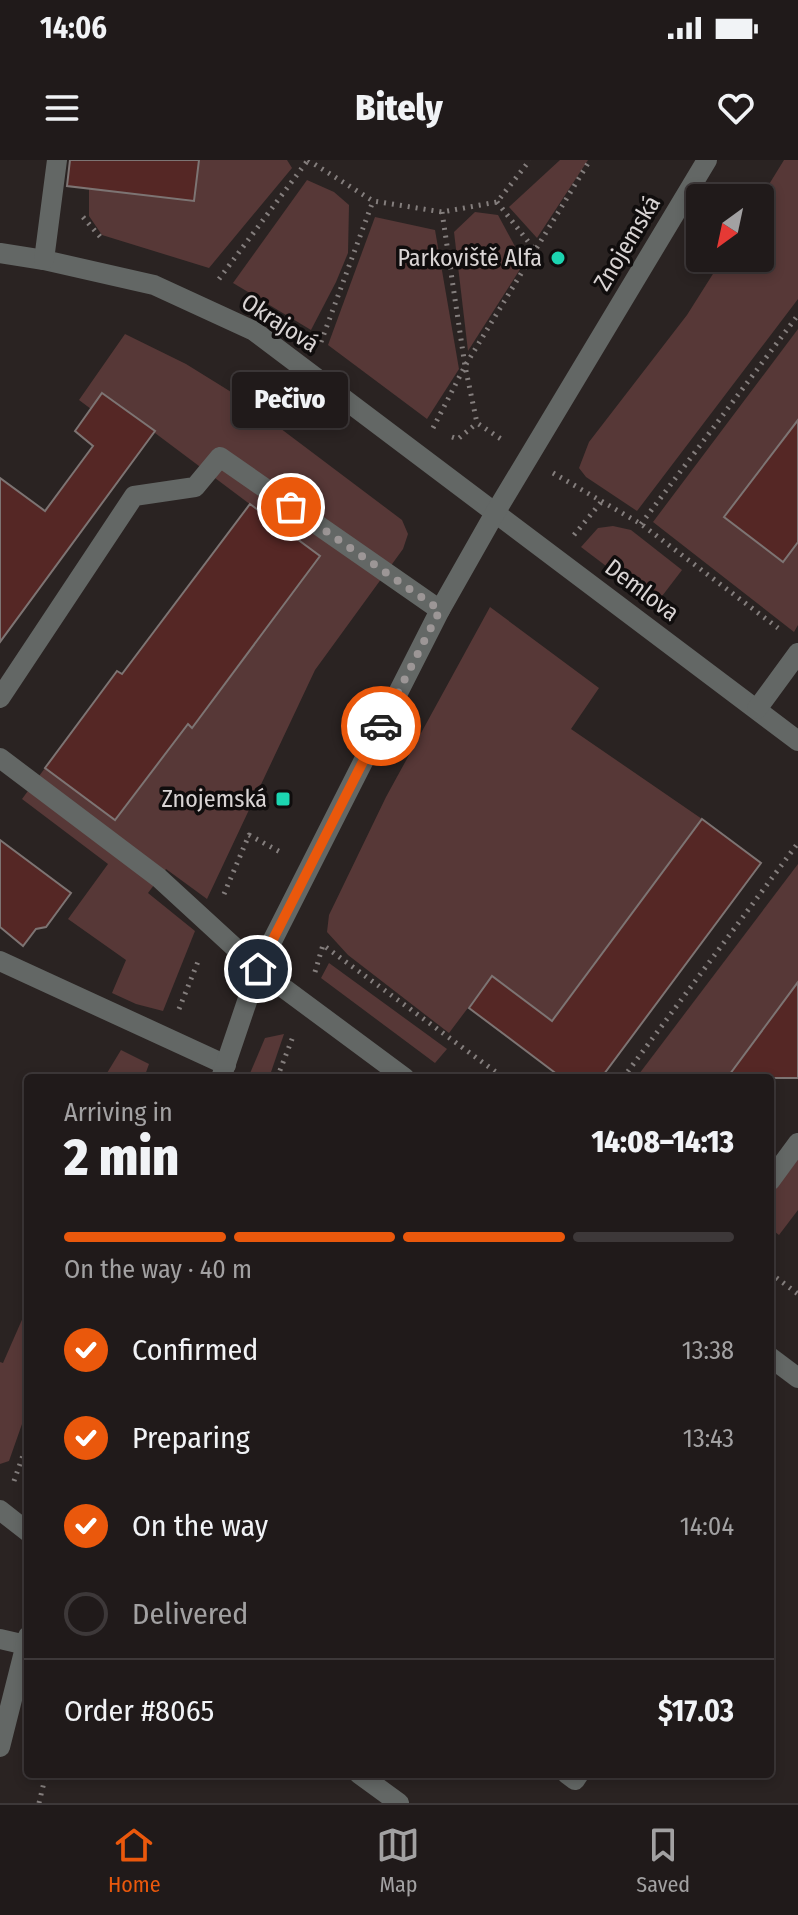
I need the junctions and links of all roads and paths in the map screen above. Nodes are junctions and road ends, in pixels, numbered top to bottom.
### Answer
1 (57, 160) edge
2 (308, 160) edge
3 (530, 160) edge
4 (590, 160) edge
5 (707, 160) edge
6 (373, 201) junction
7 (497, 202) junction
8 (442, 212) junction
9 (534, 249) junction
10 (0, 253) edge
11 (44, 260) junction
12 (199, 305) junction
13 (798, 315) edge
14 (465, 366) junction
15 (309, 373) junction
16 (602, 501) dead end
17 (495, 513) junction
18 (556, 558) junction
19 (440, 610) junction
20 (786, 634) dead end
21 (798, 653) edge
22 (0, 698) edge
23 (757, 709) junction
24 (798, 741) edge
25 (0, 758) edge
26 (798, 843) edge
27 (323, 945) dead end
28 (0, 961) edge
29 (258, 969) junction
30 (224, 1071) edge
31 (400, 1074) edge
32 (499, 1074) edge
33 (626, 1074) edge
34 (798, 1143) edge
35 (774, 1176) edge
36 (774, 1276) edge
37 (798, 1294) edge
38 (774, 1360) edge
39 (798, 1378) edge
40 (24, 1452) edge
41 (2, 1512) edge
42 (24, 1529) edge
43 (0, 1639) edge
44 (24, 1641) edge
45 (24, 1653) edge
46 (0, 1747) edge
47 (45, 1778) edge
48 (365, 1778) edge
49 (39, 1803) edge
50 (399, 1803) edge

1 - 11 street
2 - 6 path
2 - 12 path
3 - 7 path
4 - 9 path
5 - 17 street, Znojemská
6 - 8 path
6 - 15 path
7 - 8 path
7 - 9 path
8 - 14 path
9 - 14 path
10 - 11 street, Okrajová
11 - 12 street, Okrajová
12 - 15 street, Okrajová
13 - 20 path
14 - 14 path
15 - 17 street, Okrajová
16 - 18 path
17 - 18 street, Demlova
17 - 19 street, Znojemská
18 - 23 street, Demlova
19 - 22 street
19 - 29 street, Znojemská
21 - 23 street
23 - 24 street, Demlova
25 - 29 street
26 - 33 path
27 - 32 path
28 - 30 street
29 - 30 street, Znojemská
29 - 31 street
34 - 35 street
36 - 37 path
38 - 39 street
40 - 41 path
41 - 42 street
43 - 44 street
45 - 46 street
47 - 49 path
48 - 50 street

